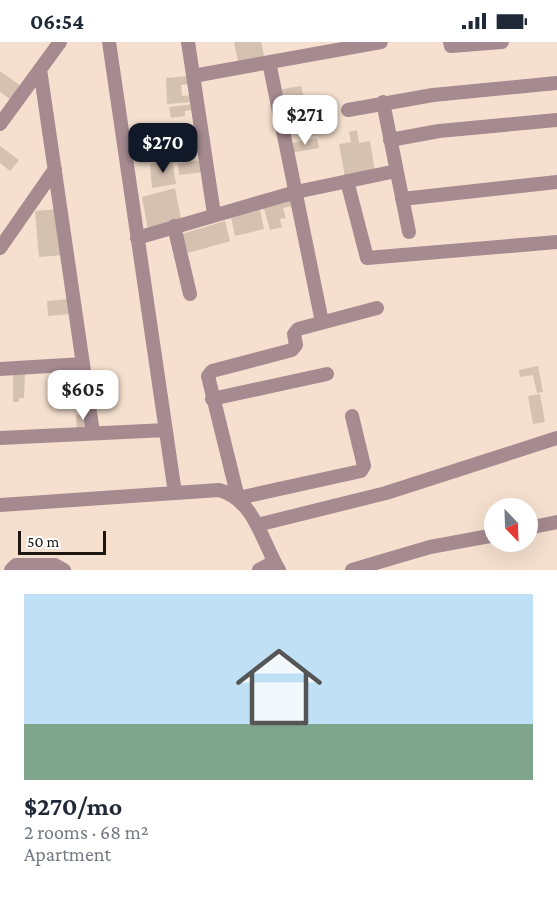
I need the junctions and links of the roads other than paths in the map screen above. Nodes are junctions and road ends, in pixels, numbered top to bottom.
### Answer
1 (60, 42) edge
2 (109, 42) edge
3 (188, 42) edge
4 (381, 42) edge
5 (450, 42) edge
6 (502, 42) edge
7 (269, 62) junction
8 (40, 69) junction
9 (193, 76) junction
10 (557, 83) edge
11 (383, 102) junction
12 (348, 110) dead end
13 (557, 120) edge
14 (0, 124) edge
15 (390, 140) junction
16 (55, 169) junction
17 (396, 171) junction
18 (347, 181) junction
19 (557, 182) edge
20 (296, 192) junction
21 (402, 199) junction
22 (214, 214) junction
23 (174, 226) junction
24 (409, 232) dead end
25 (137, 238) junction
26 (557, 242) edge
27 (0, 248) edge
28 (190, 294) dead end
29 (377, 308) dead end
30 (322, 322) junction
31 (83, 364) junction
32 (0, 369) edge
33 (327, 374) dead end
34 (213, 399) junction
35 (352, 416) dead end
36 (166, 430) junction
37 (93, 433) junction
38 (0, 438) edge
39 (557, 438) edge
40 (176, 493) junction
41 (238, 498) junction
42 (0, 505) edge
43 (557, 522) edge
44 (256, 525) junction
45 (538, 526) edge
46 (484, 537) edge
47 (277, 566) edge
48 (11, 570) edge
49 (64, 570) edge
50 (259, 570) edge
51 (351, 570) edge

1 - 8 street
2 - 25 street
3 - 9 street
4 - 7 street
5 - 6 street
7 - 9 street
7 - 20 street
8 - 14 street
8 - 16 street
9 - 22 street
10 - 11 street
11 - 12 street
11 - 15 street
13 - 15 street
15 - 17 street
16 - 27 street
16 - 31 street
17 - 18 street
17 - 21 street
18 - 20 street
18 - 26 street
19 - 21 street
20 - 22 street
20 - 30 street
21 - 24 street
22 - 23 street
23 - 25 street
23 - 28 street
25 - 36 street
29 - 30 street
30 - 34 street
31 - 32 street
31 - 37 street
33 - 34 street
34 - 41 street
35 - 41 street
36 - 37 street
36 - 40 street
37 - 38 street
39 - 44 street
40 - 41 street
40 - 42 street
41 - 44 street
43 - 45 street
44 - 47 street
46 - 51 street
47 - 50 street
48 - 49 street

